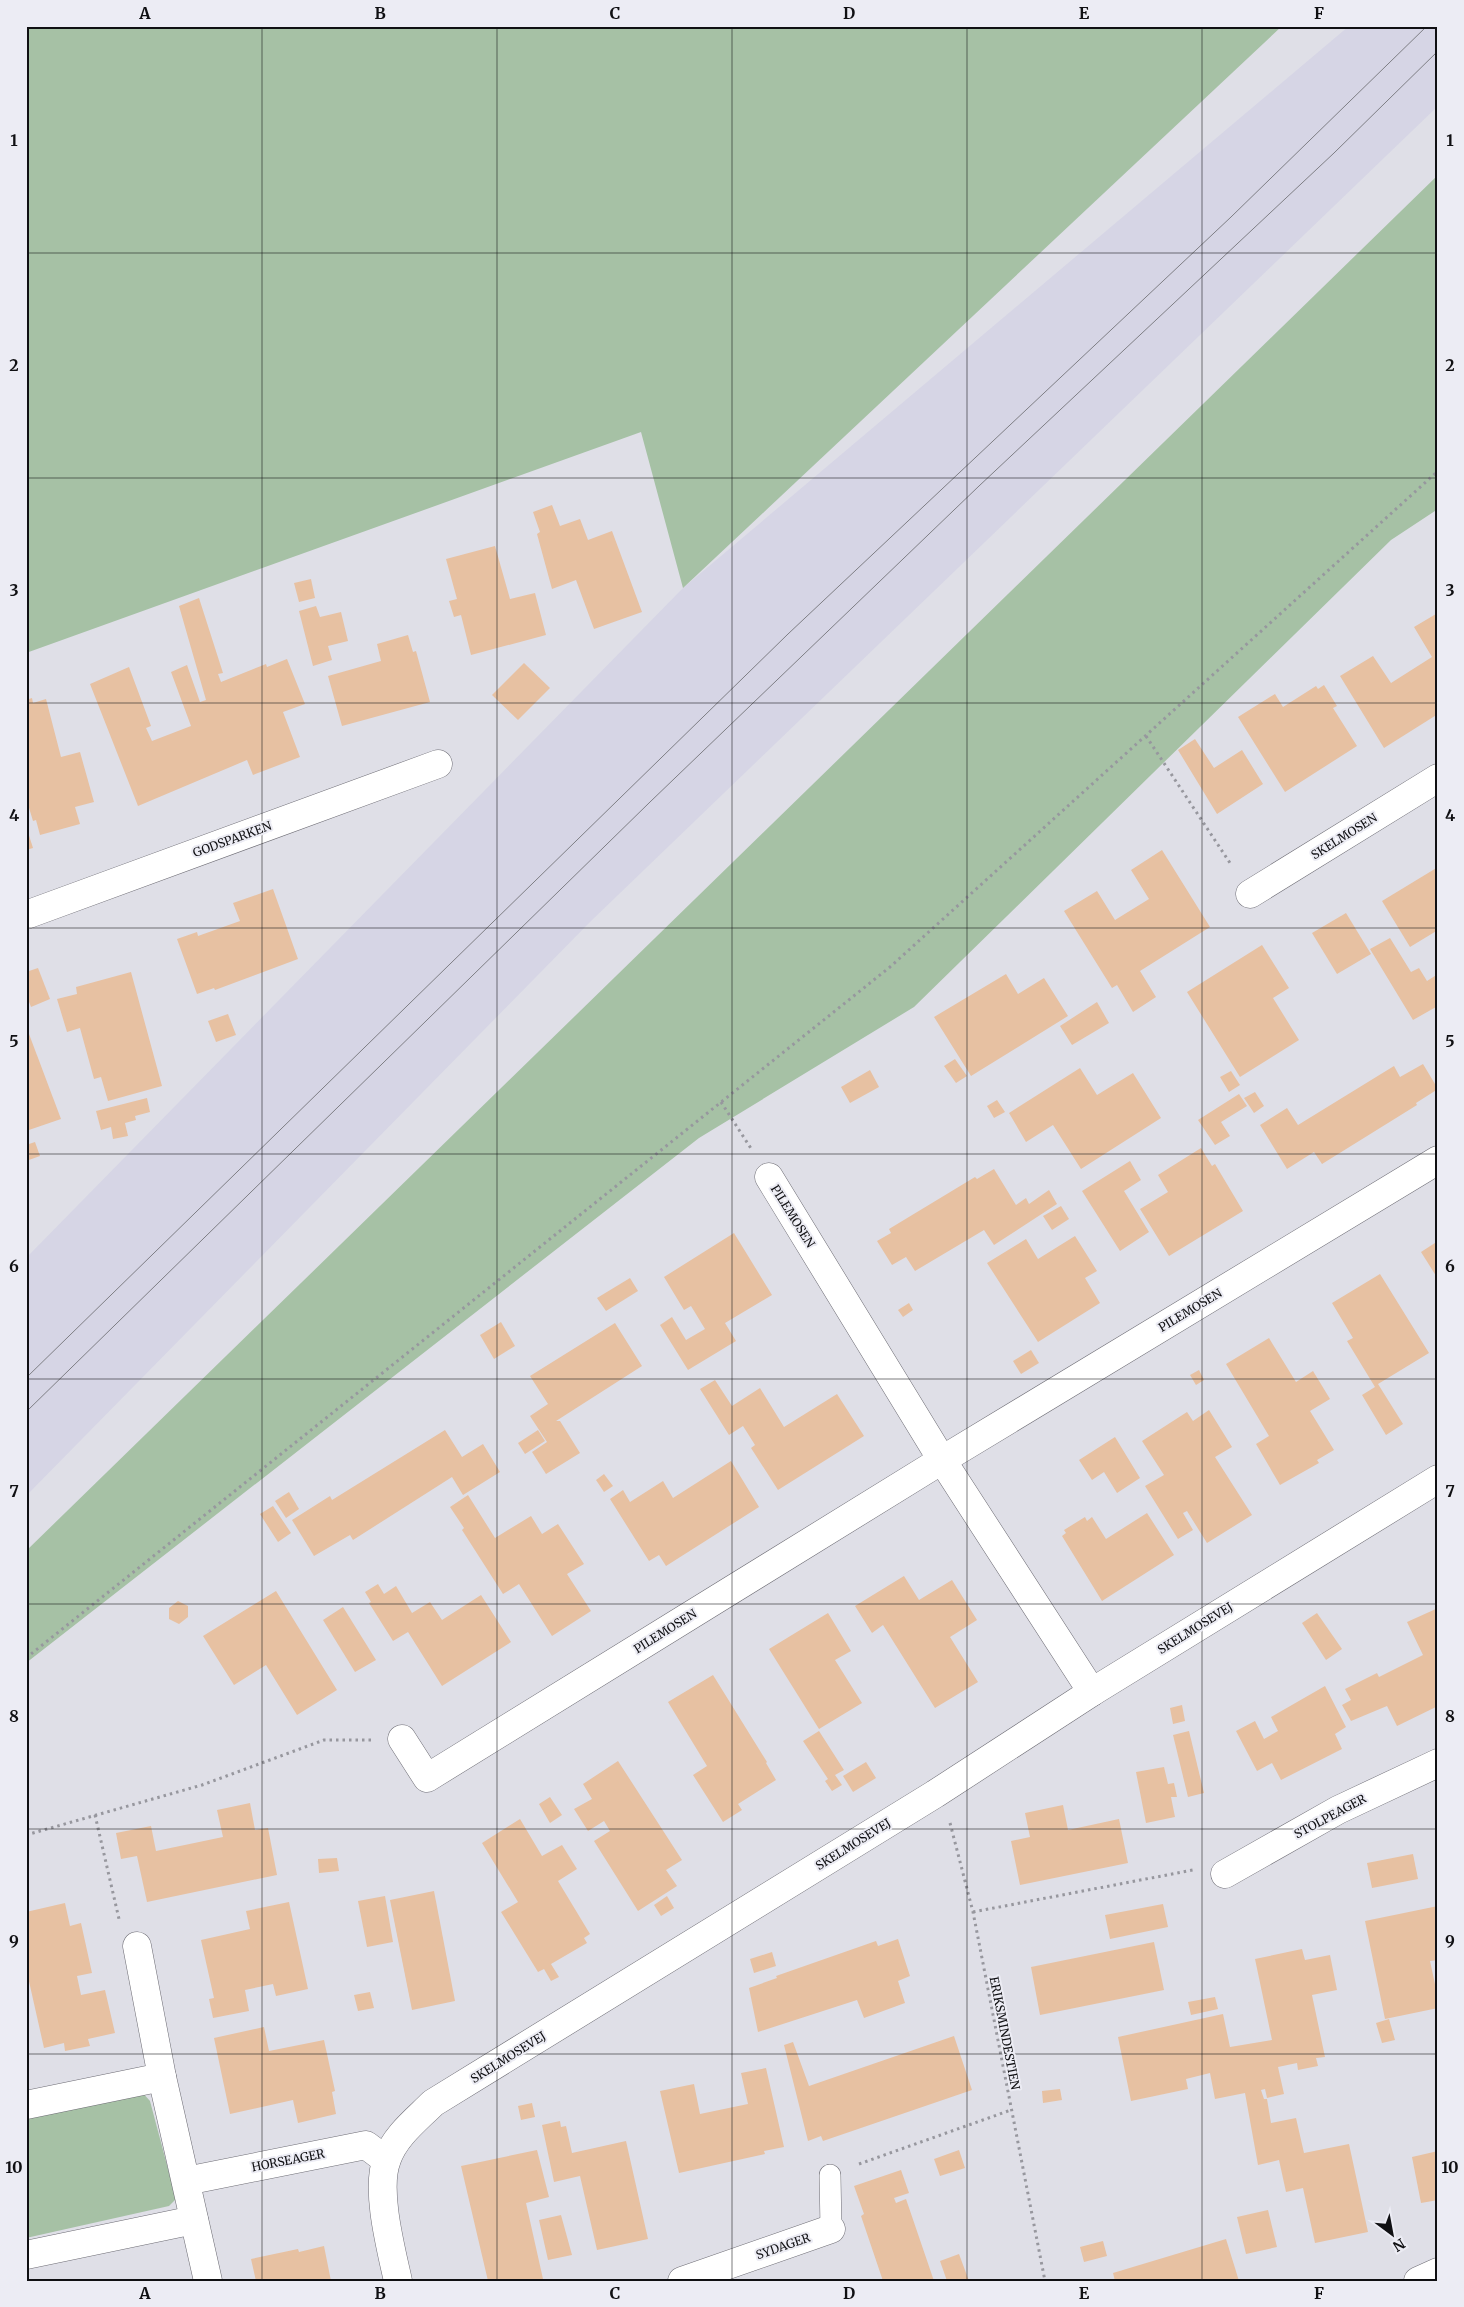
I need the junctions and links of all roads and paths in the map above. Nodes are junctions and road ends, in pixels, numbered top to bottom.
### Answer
1 (1438, 470) edge
2 (1146, 736) junction
3 (438, 764) dead end
4 (1438, 778) edge
5 (1250, 894) joint
6 (26, 916) edge
7 (721, 1102) junction
8 (1438, 1160) edge
9 (769, 1177) joint
10 (942, 1460) junction
11 (1438, 1479) edge
12 (26, 1658) edge
13 (1092, 1692) junction
14 (402, 1739) joint
15 (1438, 1763) edge
16 (935, 1794) junction
17 (95, 1815) junction
18 (26, 1835) edge
19 (1225, 1874) joint
20 (973, 1912) junction
21 (137, 1946) joint
22 (162, 2077) junction
23 (26, 2105) edge
24 (1011, 2110) junction
25 (386, 2160) junction
26 (830, 2175) joint
27 (186, 2181) junction
28 (194, 2220) junction
29 (831, 2229) joint
30 (26, 2255) edge
31 (1438, 2272) edge
32 (208, 2281) edge
33 (398, 2281) edge
34 (682, 2281) edge
35 (1045, 2281) edge
36 (1418, 2281) edge

1 - 2 path
2 - 5 path
2 - 7 path
3 - 6 street, GODSPARKEN
4 - 5 street, SKELMOSEN
7 - 9 path
7 - 12 path
8 - 10 street, PILEMOSEN
9 - 10 street, PILEMOSEN
10 - 13 street, PILEMOSEN
10 - 14 street, PILEMOSEN
11 - 13 street, SKELMOSEVEJ
13 - 16 street, SKELMOSEVEJ
14 - 17 path
15 - 19 street, STOLPEAGER
16 - 20 path, ERIKSMINDESTIEN
16 - 25 street, SKELMOSEVEJ
17 - 18 path
17 - 21 path
19 - 20 path
20 - 24 path, ERIKSMINDESTIEN
21 - 22 street
22 - 23 street
22 - 27 street
24 - 26 path
24 - 35 path, ERIKSMINDESTIEN
25 - 27 street, HORSEAGER
25 - 33 street, SKELMOSEVEJ
26 - 29 lane, SYDAGER
27 - 28 street
28 - 30 street
28 - 32 street
29 - 34 street, SYDAGER
31 - 36 street

